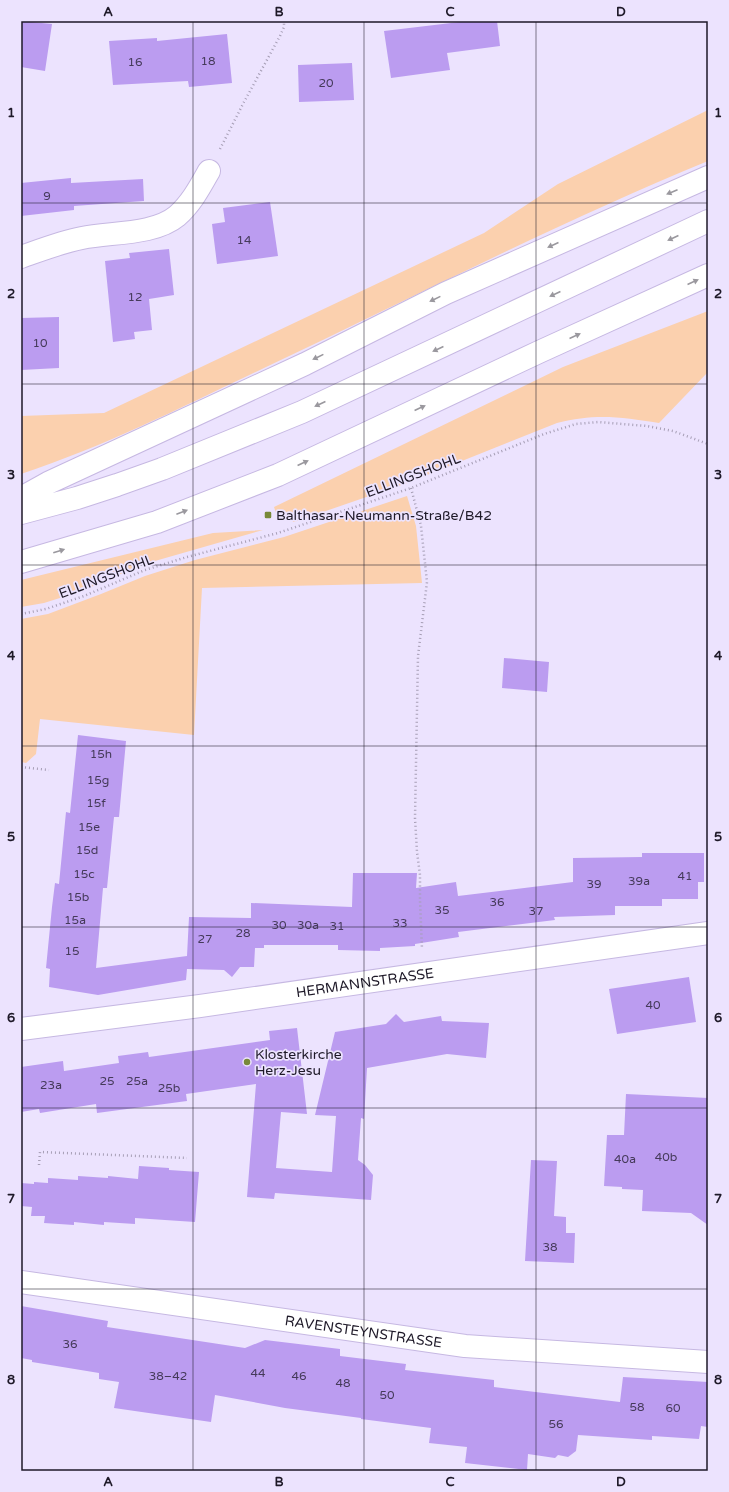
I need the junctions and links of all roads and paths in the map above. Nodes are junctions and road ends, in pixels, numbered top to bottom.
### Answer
1 (284, 21) edge
2 (209, 171) joint
3 (708, 177) edge
4 (708, 221) edge
5 (21, 257) edge
6 (708, 275) edge
7 (708, 444) edge
8 (411, 488) junction
9 (21, 498) edge
10 (21, 513) edge
11 (21, 562) edge
12 (21, 614) edge
13 (21, 767) edge
14 (50, 770) dead end
15 (708, 933) edge
16 (421, 946) dead end
17 (21, 1029) edge
18 (187, 1158) dead end
19 (39, 1165) dead end
20 (21, 1282) edge
21 (708, 1362) edge

1 - 2 path
2 - 5 main road
3 -> 9 main road
4 -> 10 main road
11 -> 6 main road
7 - 8 path, ELLINGSHOHL
8 - 12 path, ELLINGSHOHL
8 - 16 path
13 - 14 path
15 - 17 main road, HERMANNSTRASSE
18 - 19 path
20 - 21 main road, RAVENSTEYNSTRASSE

